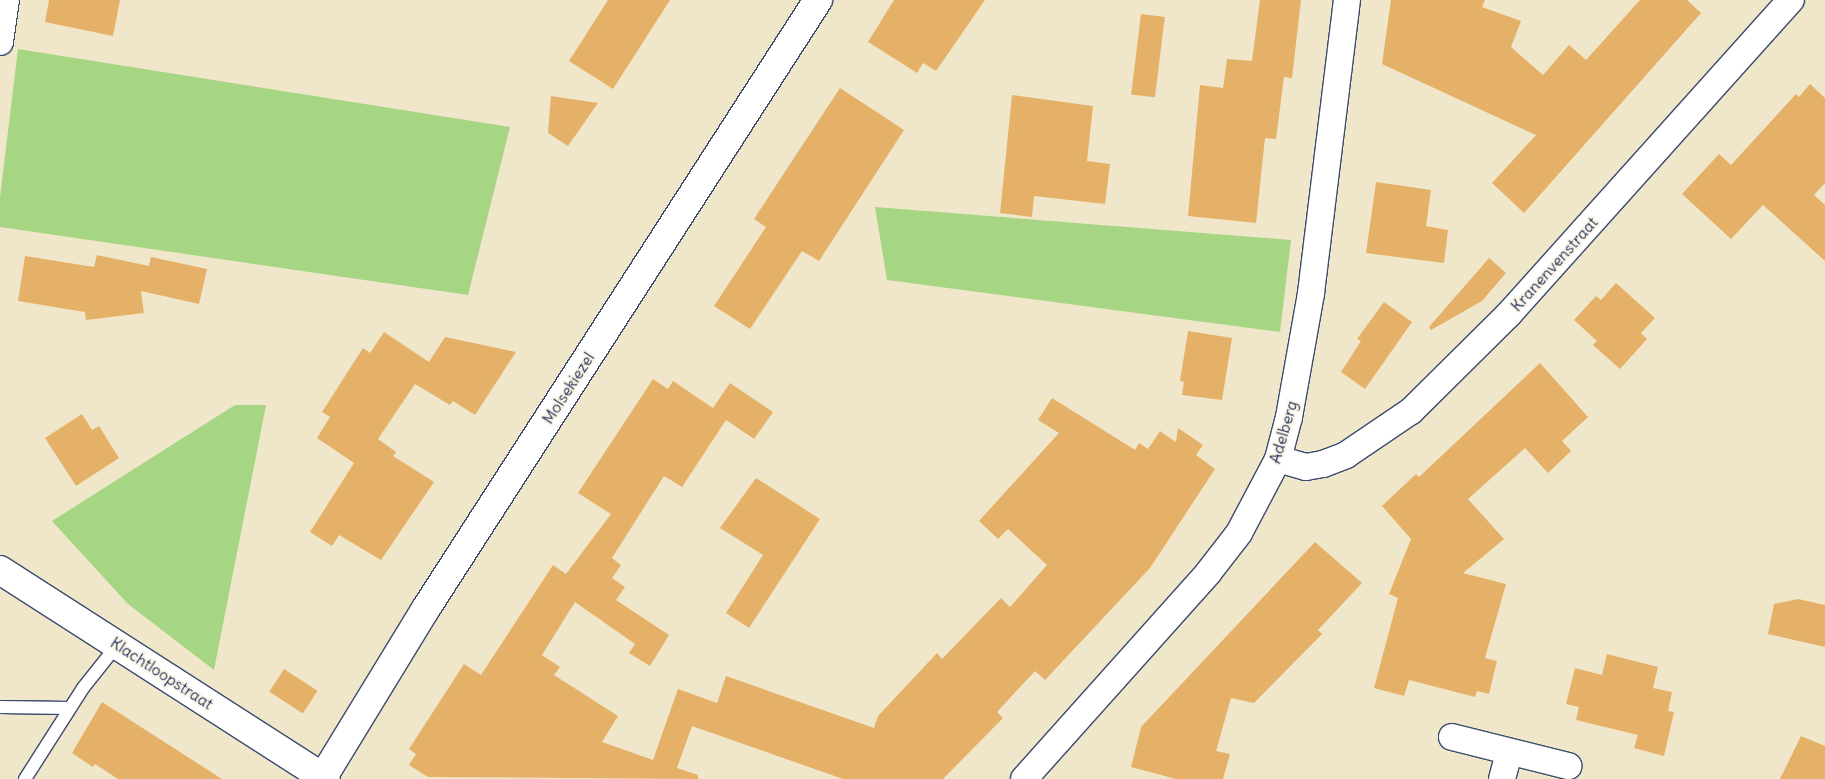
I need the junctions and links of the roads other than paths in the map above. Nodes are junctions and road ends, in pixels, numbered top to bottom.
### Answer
1 (6, 0) edge
2 (818, 0) edge
3 (1347, 0) edge
4 (1791, 0) edge
5 (0, 42) edge
6 (1278, 459) junction
7 (0, 570) edge
8 (118, 644) junction
9 (0, 707) edge
10 (70, 708) junction
11 (1452, 738) dead end
12 (1509, 753) junction
13 (1568, 766) dead end
14 (324, 778) edge
15 (25, 779) edge
16 (1024, 779) edge
17 (1502, 779) edge

1 - 5 street
2 - 14 main road, Molsekiezel
3 - 6 street, Adelberg
4 - 6 street, Kranenvenstraat
6 - 16 street, Adelberg
7 - 8 main road, Klachtloopstraat
8 - 10 lane
8 - 14 main road, Klachtloopstraat
9 - 10 lane
10 - 15 lane
11 - 12 street
12 - 13 street
12 - 17 street

